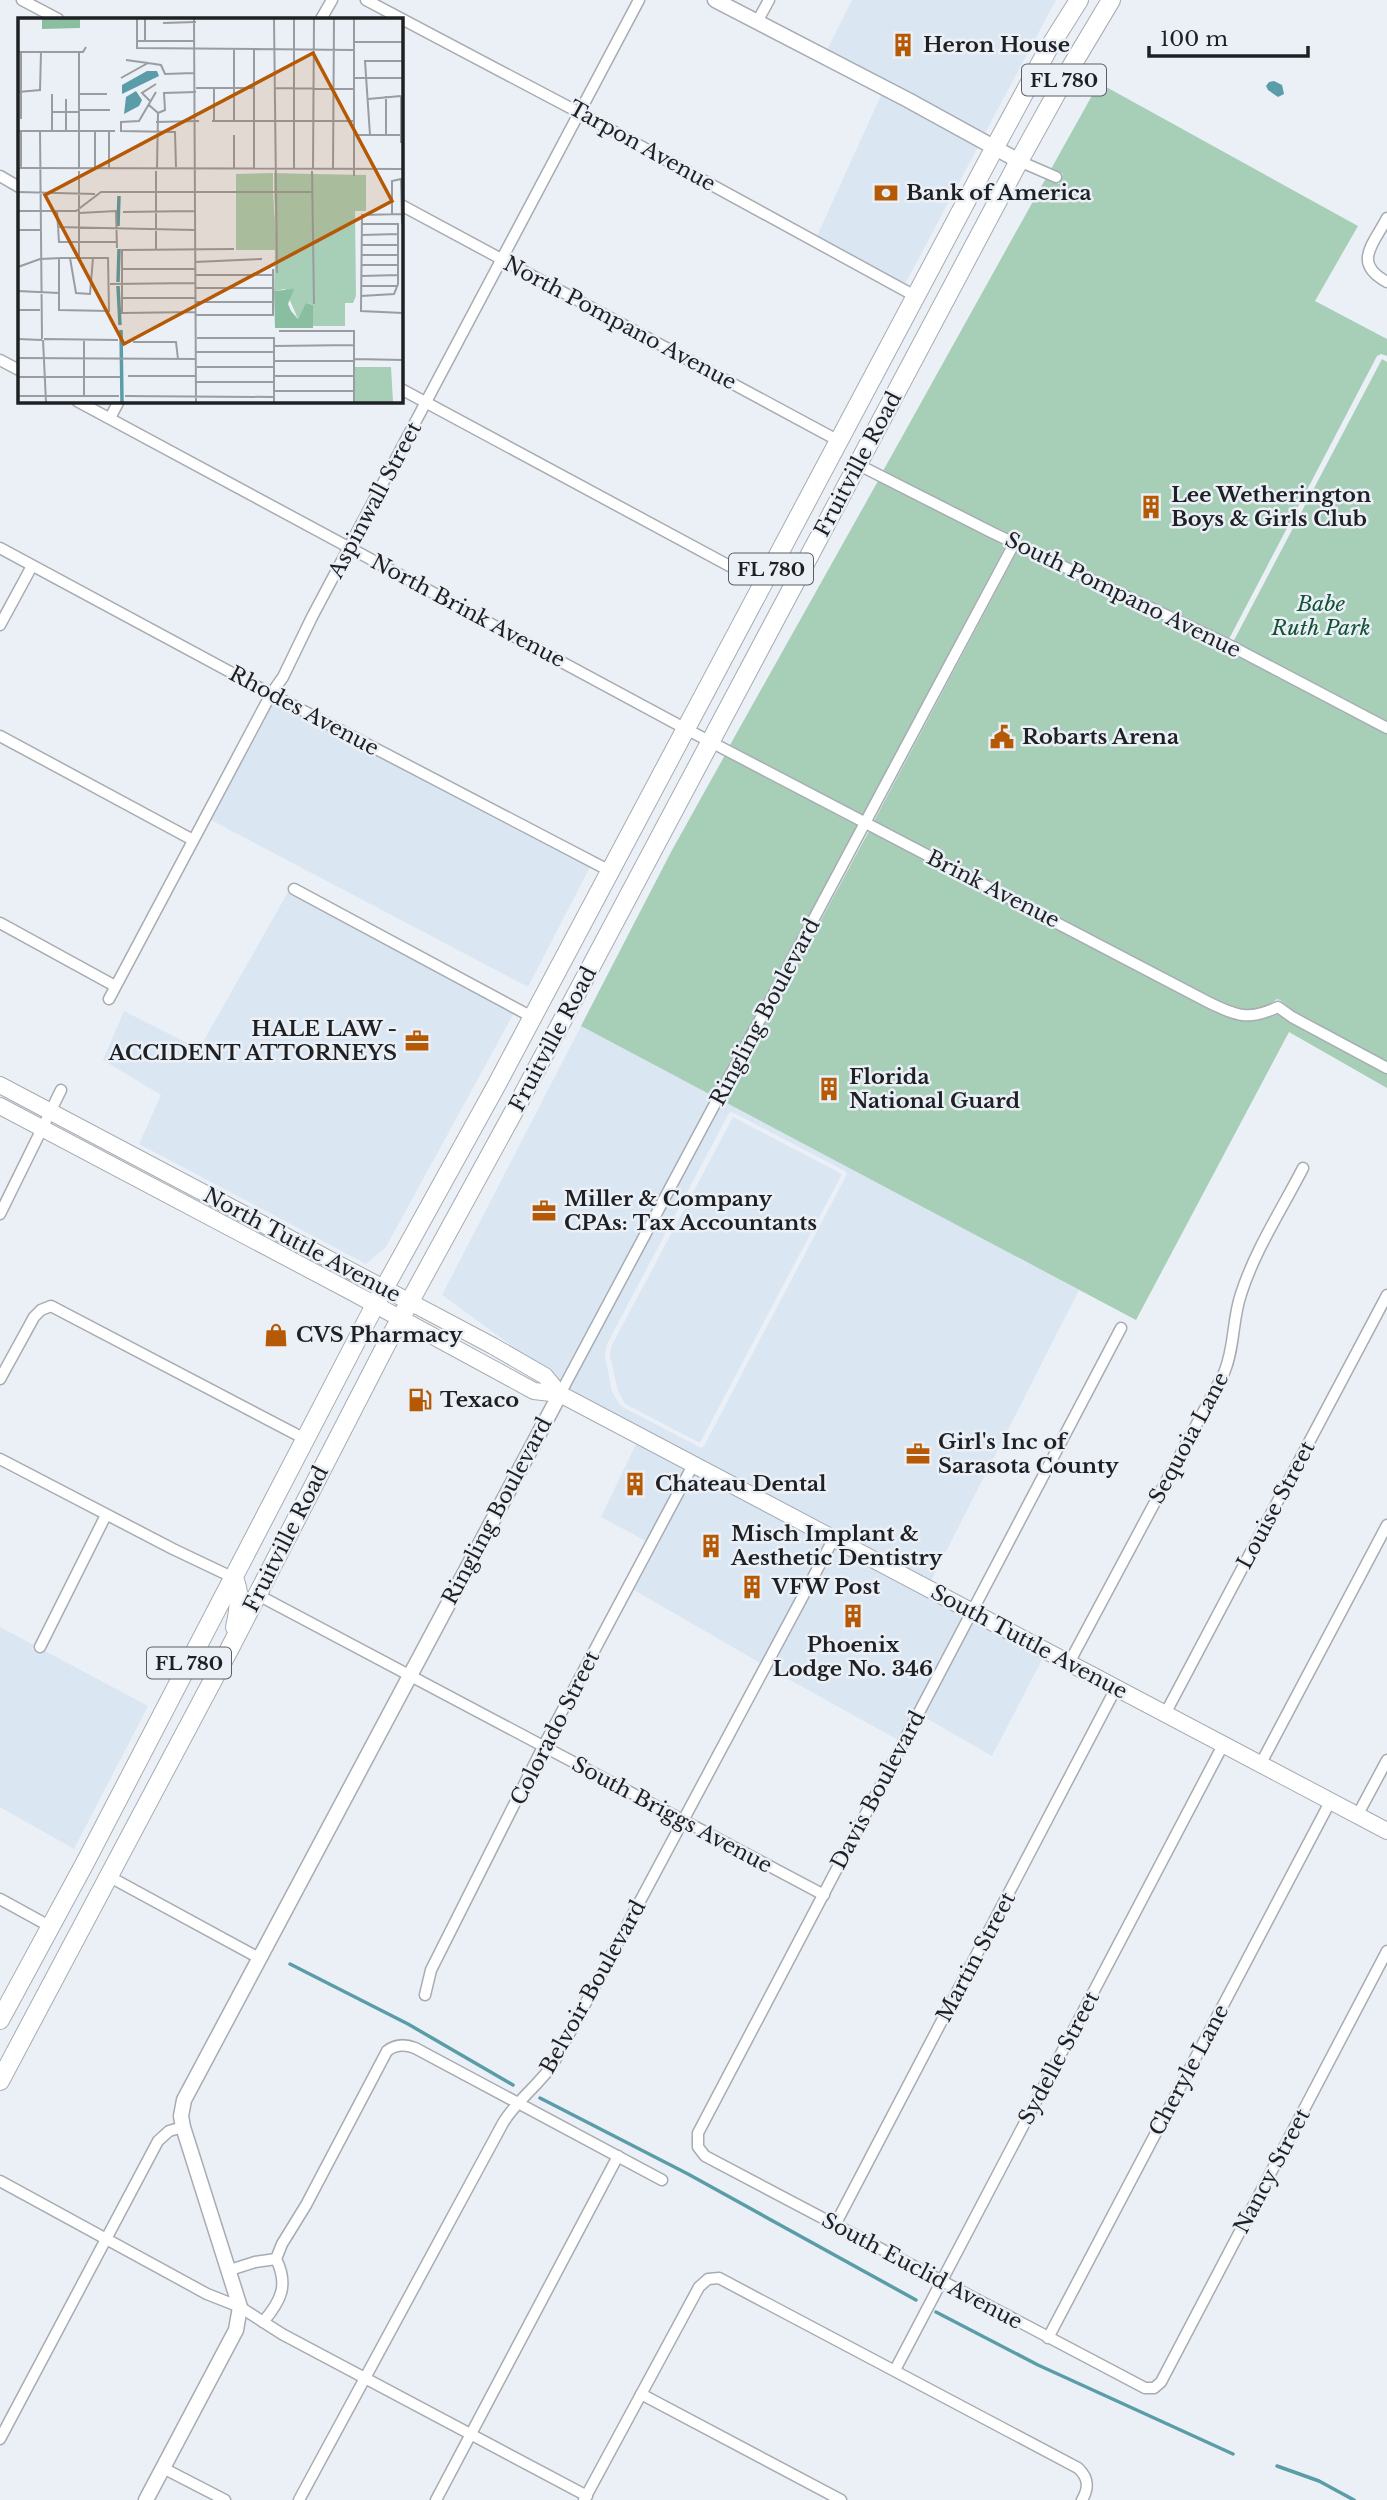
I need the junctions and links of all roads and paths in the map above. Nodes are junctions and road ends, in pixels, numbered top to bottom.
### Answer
1 (22, 0) edge
2 (332, 0) edge
3 (366, 0) edge
4 (639, 0) edge
5 (715, 0) edge
6 (769, 0) edge
7 (1079, 0) edge
8 (1111, 0) edge
9 (56, 18) edge
10 (322, 18) edge
11 (400, 18) edge
12 (402, 19) edge
13 (757, 22) junction
14 (580, 113) junction
15 (995, 147) junction
16 (1019, 161) junction
17 (0, 176) edge
18 (1056, 177) dead end
19 (18, 186) edge
20 (402, 206) edge
21 (1387, 218) edge
22 (502, 259) junction
23 (1387, 282) edge
24 (915, 296) junction
25 (0, 360) edge
26 (18, 369) edge
27 (402, 390) edge
28 (79, 402) edge
29 (118, 402) edge
30 (427, 402) junction
31 (110, 418) junction
32 (839, 441) junction
33 (857, 464) junction
34 (1015, 542) junction
35 (0, 548) edge
36 (350, 548) junction
37 (32, 566) junction
38 (763, 584) junction
39 (0, 625) edge
40 (271, 694) junction
41 (1387, 728) edge
42 (687, 729) junction
43 (0, 736) edge
44 (711, 742) junction
45 (866, 823) junction
46 (194, 840) junction
47 (610, 872) junction
48 (294, 889) dead end
49 (0, 923) edge
50 (115, 986) junction
51 (109, 999) dead end
52 (532, 1017) junction
53 (1387, 1068) edge
54 (0, 1085) edge
55 (61, 1090) dead end
56 (0, 1107) edge
57 (50, 1111) junction
58 (41, 1129) junction
59 (1303, 1168) dead end
60 (0, 1214) edge
61 (385, 1287) junction
62 (1387, 1295) edge
63 (411, 1301) junction
64 (375, 1305) junction
65 (401, 1320) junction
66 (1121, 1328) dead end
67 (0, 1379) edge
68 (560, 1394) junction
69 (305, 1439) junction
70 (0, 1459) edge
71 (693, 1465) junction
72 (106, 1515) junction
73 (1387, 1525) edge
74 (834, 1538) junction
75 (234, 1578) junction
76 (258, 1595) junction
77 (971, 1611) junction
78 (40, 1647) dead end
79 (230, 1648) junction
80 (1069, 1663) junction
81 (409, 1676) junction
82 (1116, 1688) junction
83 (1165, 1714) junction
84 (1223, 1745) junction
85 (543, 1747) junction
86 (1387, 1760) edge
87 (1259, 1765) junction
88 (1330, 1802) junction
89 (1357, 1816) junction
90 (682, 1822) junction
91 (1387, 1831) edge
92 (110, 1877) junction
93 (824, 1895) junction
94 (0, 1899) edge
95 (51, 1927) junction
96 (1387, 1951) edge
97 (259, 1958) junction
98 (425, 1995) dead end
99 (0, 2020) edge
100 (0, 2081) edge
101 (517, 2104) junction
102 (183, 2127) junction
103 (696, 2142) joint
104 (618, 2156) junction
105 (662, 2180) dead end
106 (0, 2181) edge
107 (835, 2225) junction
108 (106, 2238) junction
109 (276, 2259) junction
110 (230, 2270) junction
111 (942, 2281) junction
112 (240, 2307) junction
113 (263, 2322) junction
114 (1048, 2338) junction
115 (895, 2370) junction
116 (366, 2376) junction
117 (1154, 2388) joint
118 (641, 2394) junction
119 (472, 2434) junction
120 (0, 2439) edge
121 (163, 2468) junction
122 (586, 2498) edge
123 (146, 2500) edge
124 (225, 2500) edge
125 (299, 2500) edge
126 (436, 2500) edge
127 (841, 2500) edge
128 (1082, 2500) edge

1 - 9 street
2 - 10 street
3 - 11 street, Tarpon Avenue
4 - 14 street, Aspinwall Street
5 - 13 street
6 - 13 street
7 - 15 main road, Fruitville Road / FL 780
8 - 16 main road, Fruitville Road / FL 780
12 - 14 street, Tarpon Avenue
13 - 15 street
14 - 22 street, Aspinwall Street
14 - 24 street, Tarpon Avenue
15 - 16 street
15 - 24 main road, Fruitville Road / FL 780
16 - 18 street
16 - 33 main road, Fruitville Road / FL 780
17 - 19 street
20 - 22 street, North Pompano Avenue
21 - 23 street
22 - 30 street, Aspinwall Street
22 - 32 street, North Pompano Avenue
24 - 32 main road, Fruitville Road / FL 780
25 - 26 street
27 - 30 street
28 - 31 street, North Brink Avenue
29 - 31 street
30 - 36 street, Aspinwall Street
30 - 38 street
31 - 36 street, North Brink Avenue
32 - 38 main road, Fruitville Road / FL 780
33 - 34 street, South Pompano Avenue
33 - 44 main road, Fruitville Road / FL 780
34 - 41 street, South Pompano Avenue
34 - 45 street, Ringling Boulevard
35 - 37 street, Rhodes Avenue
36 - 40 street, Aspinwall Street
36 - 42 street, North Brink Avenue
37 - 39 street
37 - 40 street, Rhodes Avenue
38 - 42 main road, Fruitville Road / FL 780
40 - 46 street, Aspinwall Street
40 - 47 street, Rhodes Avenue
42 - 44 street, North Brink Avenue
42 - 47 main road, Fruitville Road / FL 780
43 - 46 street
44 - 45 street, Brink Avenue
44 - 63 main road, Fruitville Road / FL 780
45 - 53 street, Brink Avenue
45 - 68 street, Ringling Boulevard
46 - 50 street, Aspinwall Street
47 - 52 main road, Fruitville Road / FL 780
48 - 52 street
49 - 50 street
50 - 51 street, Aspinwall Street
52 - 61 main road, Fruitville Road / FL 780
54 - 57 main road, North Tuttle Avenue
55 - 57 street
56 - 58 main road, North Tuttle Avenue
57 - 58 street
57 - 61 main road, North Tuttle Avenue
58 - 60 street
58 - 64 main road, North Tuttle Avenue
59 - 80 street, Sequoia Lane
61 - 63 main road, North Tuttle Avenue
61 - 64 main road, Fruitville Road / FL 780
62 - 83 street, Louise Street
63 - 65 main road, Fruitville Road / FL 780
63 - 68 main road, North Tuttle Avenue
64 - 65 main road, North Tuttle Avenue
64 - 69 main road, Fruitville Road / FL 780
65 - 68 main road, North Tuttle Avenue
65 - 76 main road, Fruitville Road / FL 780
66 - 77 street, Davis Boulevard
67 - 69 street
68 - 71 main road, South Tuttle Avenue
68 - 81 street, Ringling Boulevard
69 - 75 main road, Fruitville Road / FL 780
70 - 72 street
71 - 74 main road, South Tuttle Avenue
71 - 85 street, Colorado Street
72 - 75 street
72 - 78 street
73 - 87 street
74 - 77 main road, South Tuttle Avenue
74 - 90 street, Belvoir Boulevard
75 - 79 main road
75 - 95 main road, Fruitville Road / FL 780
76 - 79 main road, Fruitville Road / FL 780
76 - 81 street, South Briggs Avenue
77 - 80 main road, South Tuttle Avenue
77 - 93 street, Davis Boulevard
79 - 92 main road, Fruitville Road / FL 780
80 - 82 main road, South Tuttle Avenue
81 - 85 street, South Briggs Avenue
81 - 97 street, Ringling Boulevard
82 - 83 main road, South Tuttle Avenue
82 - 107 street, Martin Street
83 - 84 main road, South Tuttle Avenue
84 - 87 main road, South Tuttle Avenue
84 - 111 street, Sydelle Street
85 - 90 street, South Briggs Avenue
85 - 98 street, Colorado Street
86 - 89 street
87 - 88 main road, South Tuttle Avenue
88 - 89 main road, South Tuttle Avenue
88 - 114 street, Cheryle Lane
89 - 91 main road, South Tuttle Avenue
90 - 93 street, South Briggs Avenue
90 - 101 street, Belvoir Boulevard
92 - 97 street
92 - 100 main road, Fruitville Road / FL 780
93 - 103 street, Davis Boulevard
94 - 95 street
95 - 99 main road, Fruitville Road / FL 780
96 - 117 street, Nancy Street
97 - 102 street, Ringling Boulevard
101 - 104 street
101 - 109 street
101 - 116 street, Belvoir Boulevard
102 - 108 street
102 - 110 street, Ringling Boulevard
103 - 107 street, South Euclid Avenue
104 - 105 street
104 - 119 street
106 - 108 street
107 - 111 street, South Euclid Avenue
108 - 112 street
108 - 120 street
109 - 110 street
109 - 113 street
110 - 112 street, Ringling Boulevard
111 - 114 street, South Euclid Avenue
111 - 115 street, Sydelle Street
112 - 113 street
112 - 121 street
113 - 116 street
114 - 117 street, South Euclid Avenue
115 - 118 street
115 - 128 street
116 - 119 street
116 - 125 street, Belvoir Boulevard
118 - 122 street
118 - 127 street
119 - 122 street
119 - 126 street
121 - 123 street
121 - 124 street

